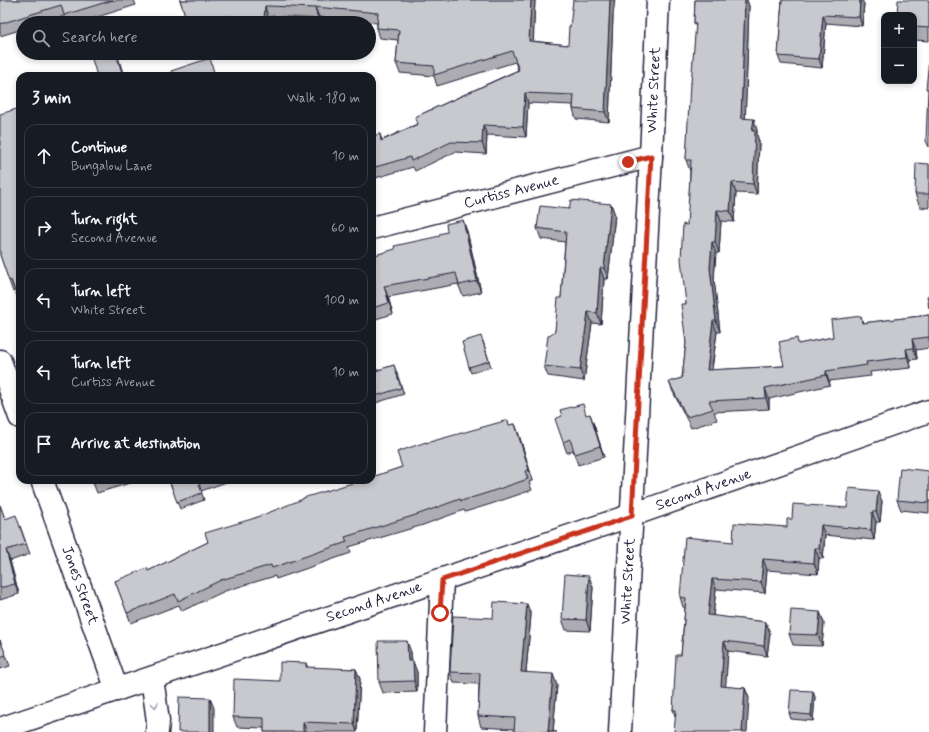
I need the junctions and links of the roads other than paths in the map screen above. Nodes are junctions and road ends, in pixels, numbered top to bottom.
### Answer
1 (658, 0) edge
2 (651, 156) junction
3 (376, 227) edge
4 (0, 361) edge
5 (16, 406) edge
6 (929, 411) edge
7 (43, 484) edge
8 (632, 516) junction
9 (442, 580) junction
10 (152, 678) junction
11 (117, 690) junction
12 (0, 729) edge
13 (157, 732) edge
14 (435, 732) edge
15 (620, 732) edge

1 - 2 street, White Street
2 - 3 street, Curtiss Avenue
2 - 8 street, White Street
4 - 5 street
6 - 8 street, Second Avenue
7 - 11 street, Jones Street
8 - 9 street, Second Avenue
8 - 15 street, White Street
9 - 10 street, Second Avenue
9 - 14 street
10 - 11 street, Second Avenue
10 -> 13 street
11 - 12 street, Second Avenue

